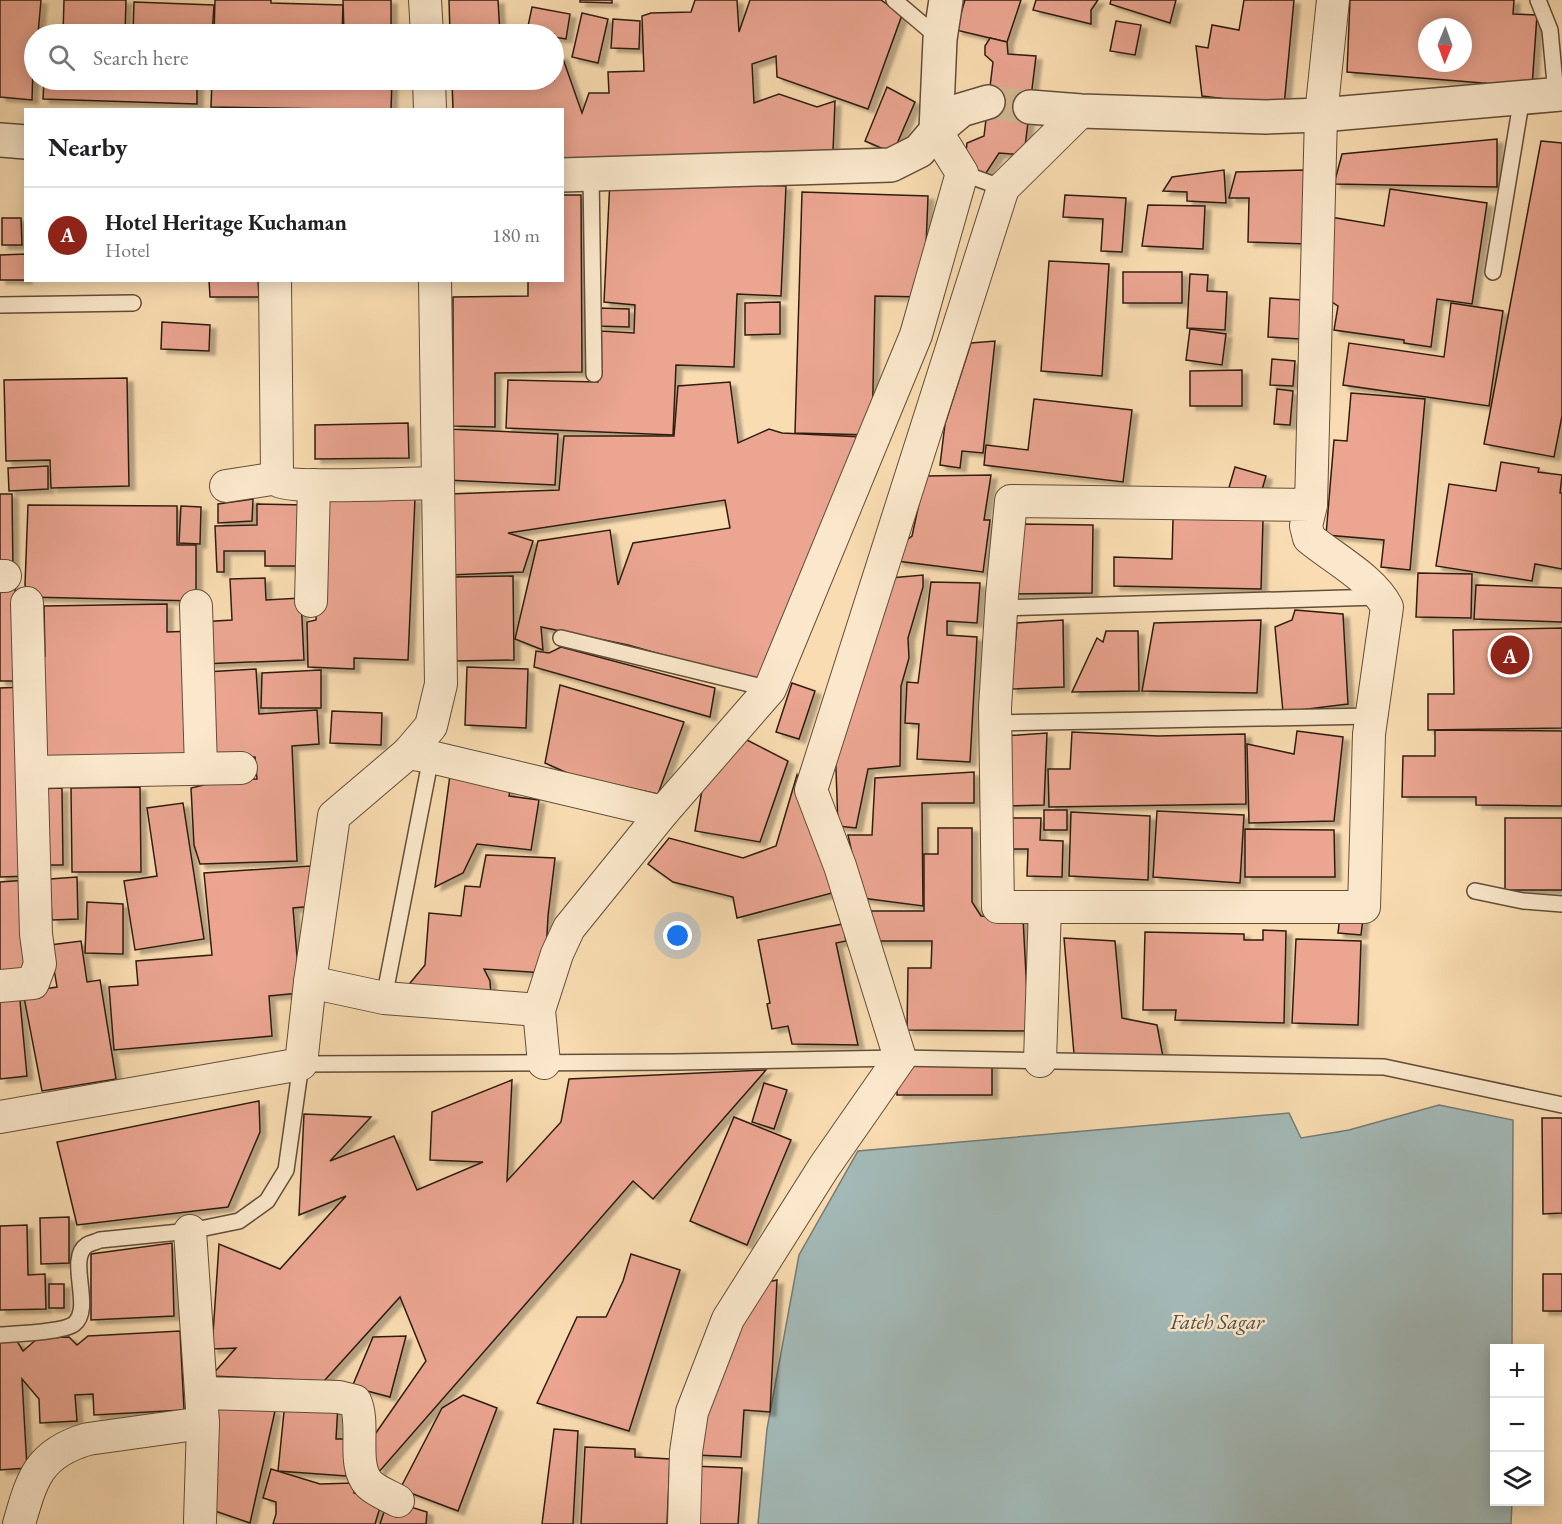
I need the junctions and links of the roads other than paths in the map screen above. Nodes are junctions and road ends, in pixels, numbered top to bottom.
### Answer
1 (425, 0) edge
2 (894, 0) edge
3 (946, 0) edge
4 (1333, 0) edge
5 (1538, 0) edge
6 (426, 24) edge
7 (940, 39) junction
8 (429, 90) edge
9 (1559, 94) edge
10 (1522, 97) junction
11 (988, 102) tunnel mouth
12 (1030, 107) tunnel mouth
13 (430, 108) edge
14 (1081, 111) junction
15 (1321, 115) junction
16 (936, 130) junction
17 (0, 140) edge
18 (24, 142) edge
19 (962, 173) junction
20 (577, 174) edge
21 (1003, 188) junction
22 (1493, 272) dead end
23 (275, 282) edge
24 (435, 282) edge
25 (133, 303) dead end
26 (0, 305) edge
27 (594, 374) dead end
28 (278, 478) junction
29 (437, 483) junction
30 (314, 485) junction
31 (226, 486) dead end
32 (1311, 505) junction
33 (1382, 597) junction
34 (310, 601) dead end
35 (27, 603) dead end
36 (196, 606) dead end
37 (1001, 608) junction
38 (561, 638) dead end
39 (770, 689) junction
40 (1371, 716) junction
41 (995, 723) junction
42 (419, 755) junction
43 (201, 768) junction
44 (241, 768) dead end
45 (32, 772) junction
46 (663, 812) junction
47 (1475, 891) dead end
48 (1562, 904) edge
49 (1045, 907) junction
50 (310, 982) junction
51 (0, 986) edge
52 (384, 998) junction
53 (539, 1010) junction
54 (900, 1058) junction
55 (1040, 1061) junction
56 (544, 1063) junction
57 (302, 1064) junction
58 (1562, 1105) edge
59 (0, 1117) edge
60 (190, 1231) junction
61 (0, 1335) edge
62 (202, 1408) junction
63 (398, 1501) dead end
64 (200, 1521) dead end
65 (19, 1524) edge
66 (684, 1524) edge

1 - 6 street
2 - 7 lane
3 - 7 street
4 - 15 street
5 - 9 lane
7 - 16 street
8 - 13 street
9 - 10 street
10 - 15 street
10 - 22 lane
11 - 16 street
12 - 14 street
14 - 15 street
14 - 21 street
15 - 32 street
16 - 19 street
16 - 20 street
17 - 18 street
19 - 21 lane
19 - 39 street
20 - 27 lane
21 - 54 street
23 - 28 street
24 - 29 street
25 - 26 lane
28 - 30 street
28 - 31 street
29 - 30 street
29 - 42 street
30 - 34 street
32 - 33 street
32 - 37 street
33 - 37 lane
33 - 40 street
35 - 45 street
36 - 43 street
37 - 41 street
38 - 39 lane
39 - 46 street
40 - 41 lane
40 - 49 street
41 - 49 street
42 - 46 street
42 - 50 street
42 - 52 lane
43 - 44 street
43 - 45 street
45 - 51 street
46 - 53 street
47 - 48 lane
49 - 55 street
50 - 52 street
50 - 57 street
52 - 53 street
53 - 56 street
54 - 55 lane
54 - 56 lane
54 - 66 street
55 - 58 lane
56 - 57 lane
57 - 59 street
57 - 60 lane
60 - 61 lane
60 - 62 street
62 - 63 street
62 - 64 street
62 - 65 street

